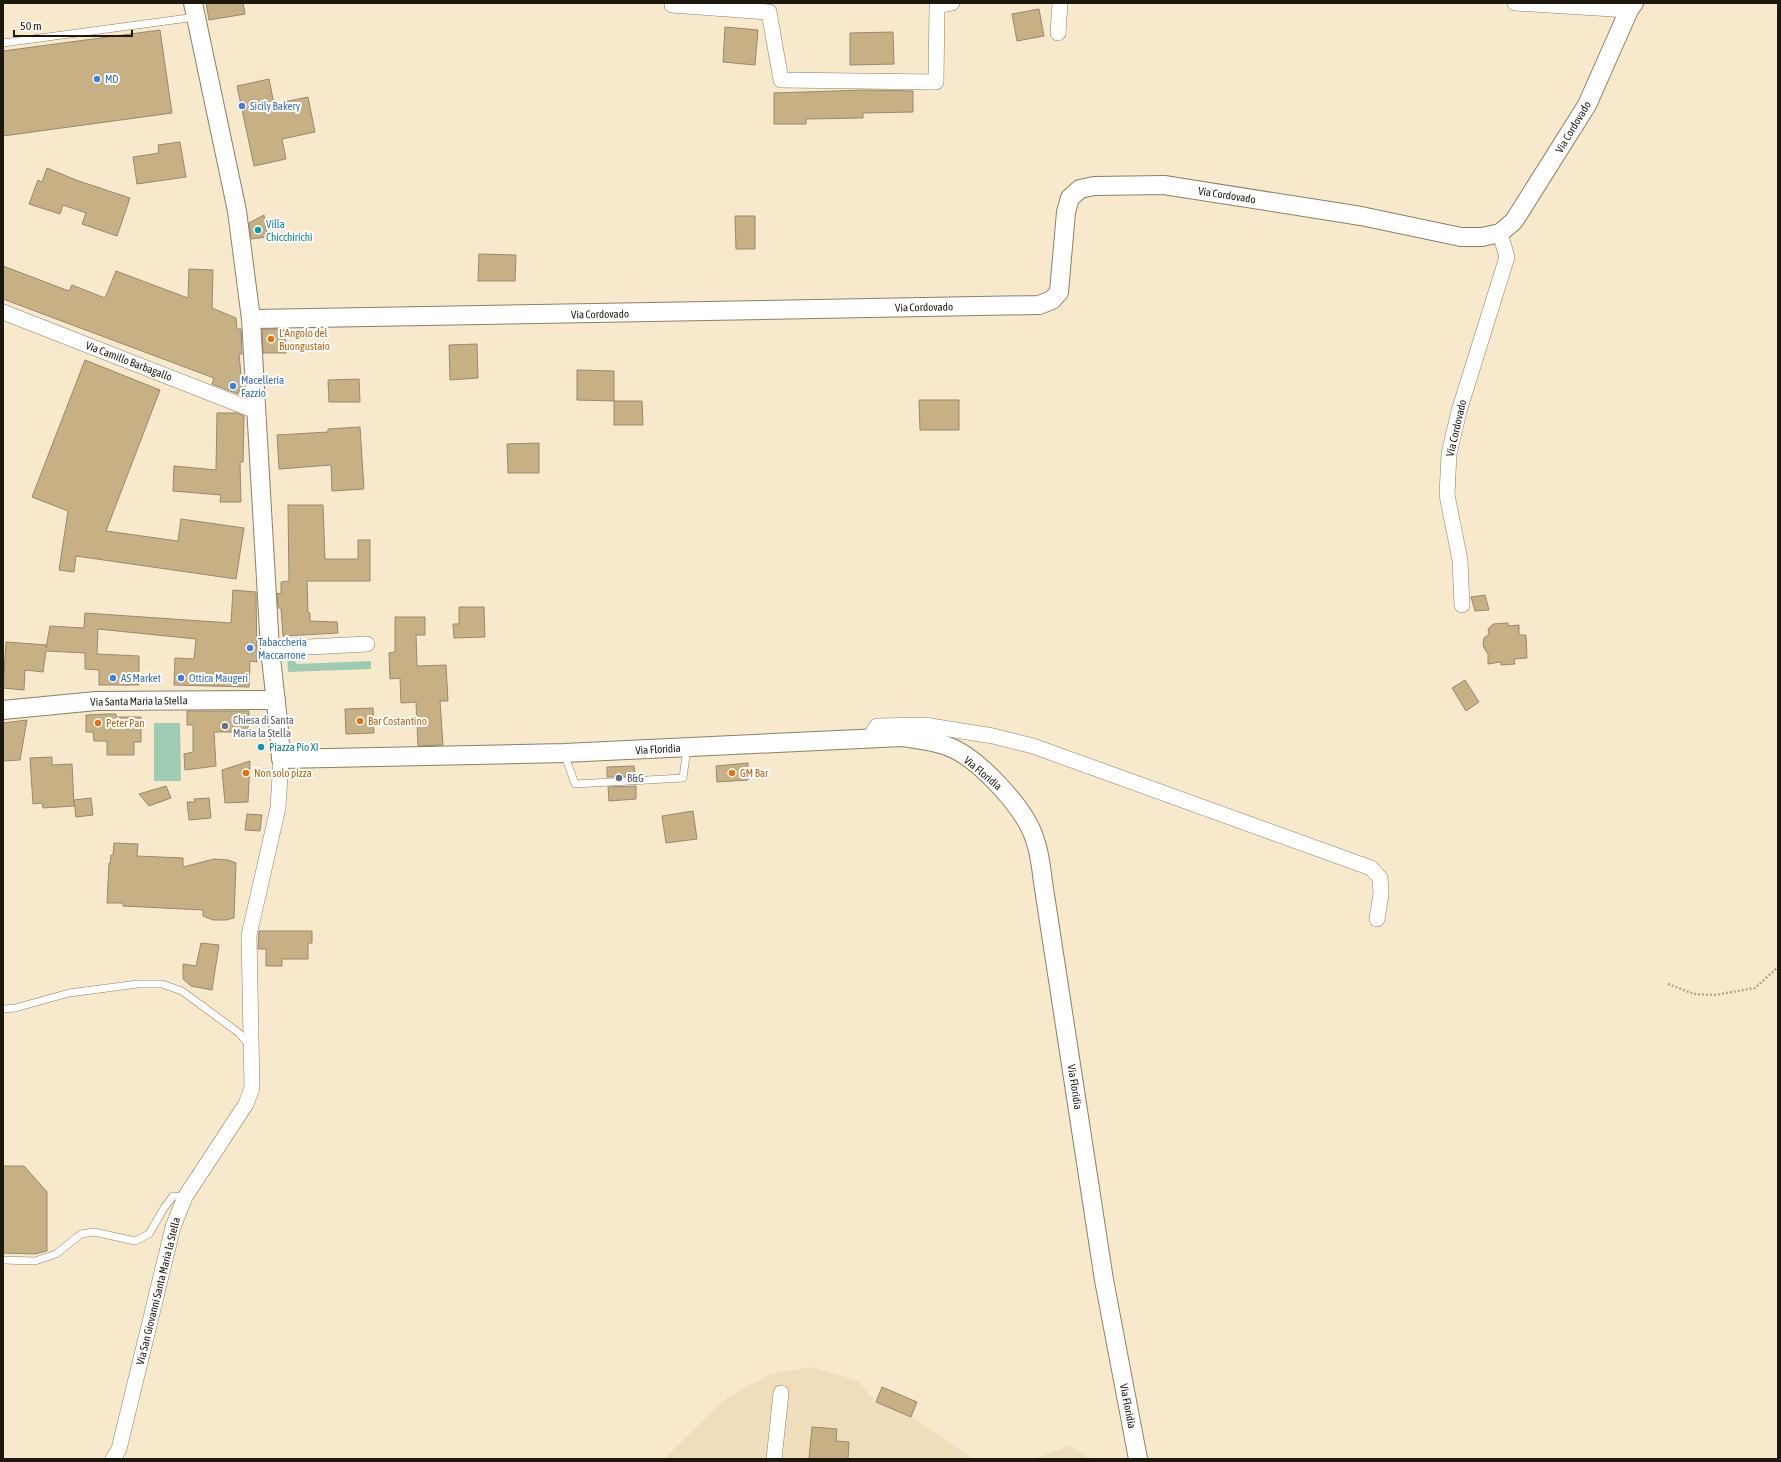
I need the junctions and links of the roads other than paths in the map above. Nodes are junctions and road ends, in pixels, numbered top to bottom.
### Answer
1 (952, 3) edge
2 (1060, 3) edge
3 (1514, 3) edge
4 (672, 5) dead end
5 (1632, 7) edge
6 (194, 10) edge
7 (1058, 33) dead end
8 (3, 43) edge
9 (1500, 233) junction
10 (3, 312) edge
11 (251, 319) junction
12 (256, 410) junction
13 (1462, 605) dead end
14 (367, 644) dead end
15 (270, 649) junction
16 (276, 700) junction
17 (3, 710) edge
18 (870, 737) junction
19 (687, 747) junction
20 (564, 753) junction
21 (281, 759) junction
22 (1377, 919) dead end
23 (3, 1009) edge
24 (250, 1046) junction
25 (185, 1197) junction
26 (3, 1260) edge
27 (781, 1393) dead end
28 (112, 1459) edge
29 (774, 1459) edge
30 (1138, 1459) edge

1 - 4 street
2 - 7 street
3 - 5 street, Via Cordovado
5 - 9 street, Via Cordovado
6 - 8 lane
6 - 11 street
9 - 11 street, Via Cordovado
9 - 13 street, Via Cordovado
10 - 12 street, Via Camillo Barbagallo
11 - 12 street
12 - 15 street
14 - 15 street
15 - 16 street
16 - 17 street, Via Santa Maria la Stella
16 - 21 street
18 - 19 street, Via Floridia
18 - 22 street
18 - 30 street, Via Floridia
19 - 20 street, Via Floridia
19 - 20 lane
20 - 21 street, Via Floridia
21 - 24 street, Via San Giovanni Santa Maria la Stella
23 - 24 lane
24 - 25 street, Via San Giovanni Santa Maria la Stella
25 - 26 lane
25 - 28 street, Via San Giovanni Santa Maria la Stella
27 - 29 street

